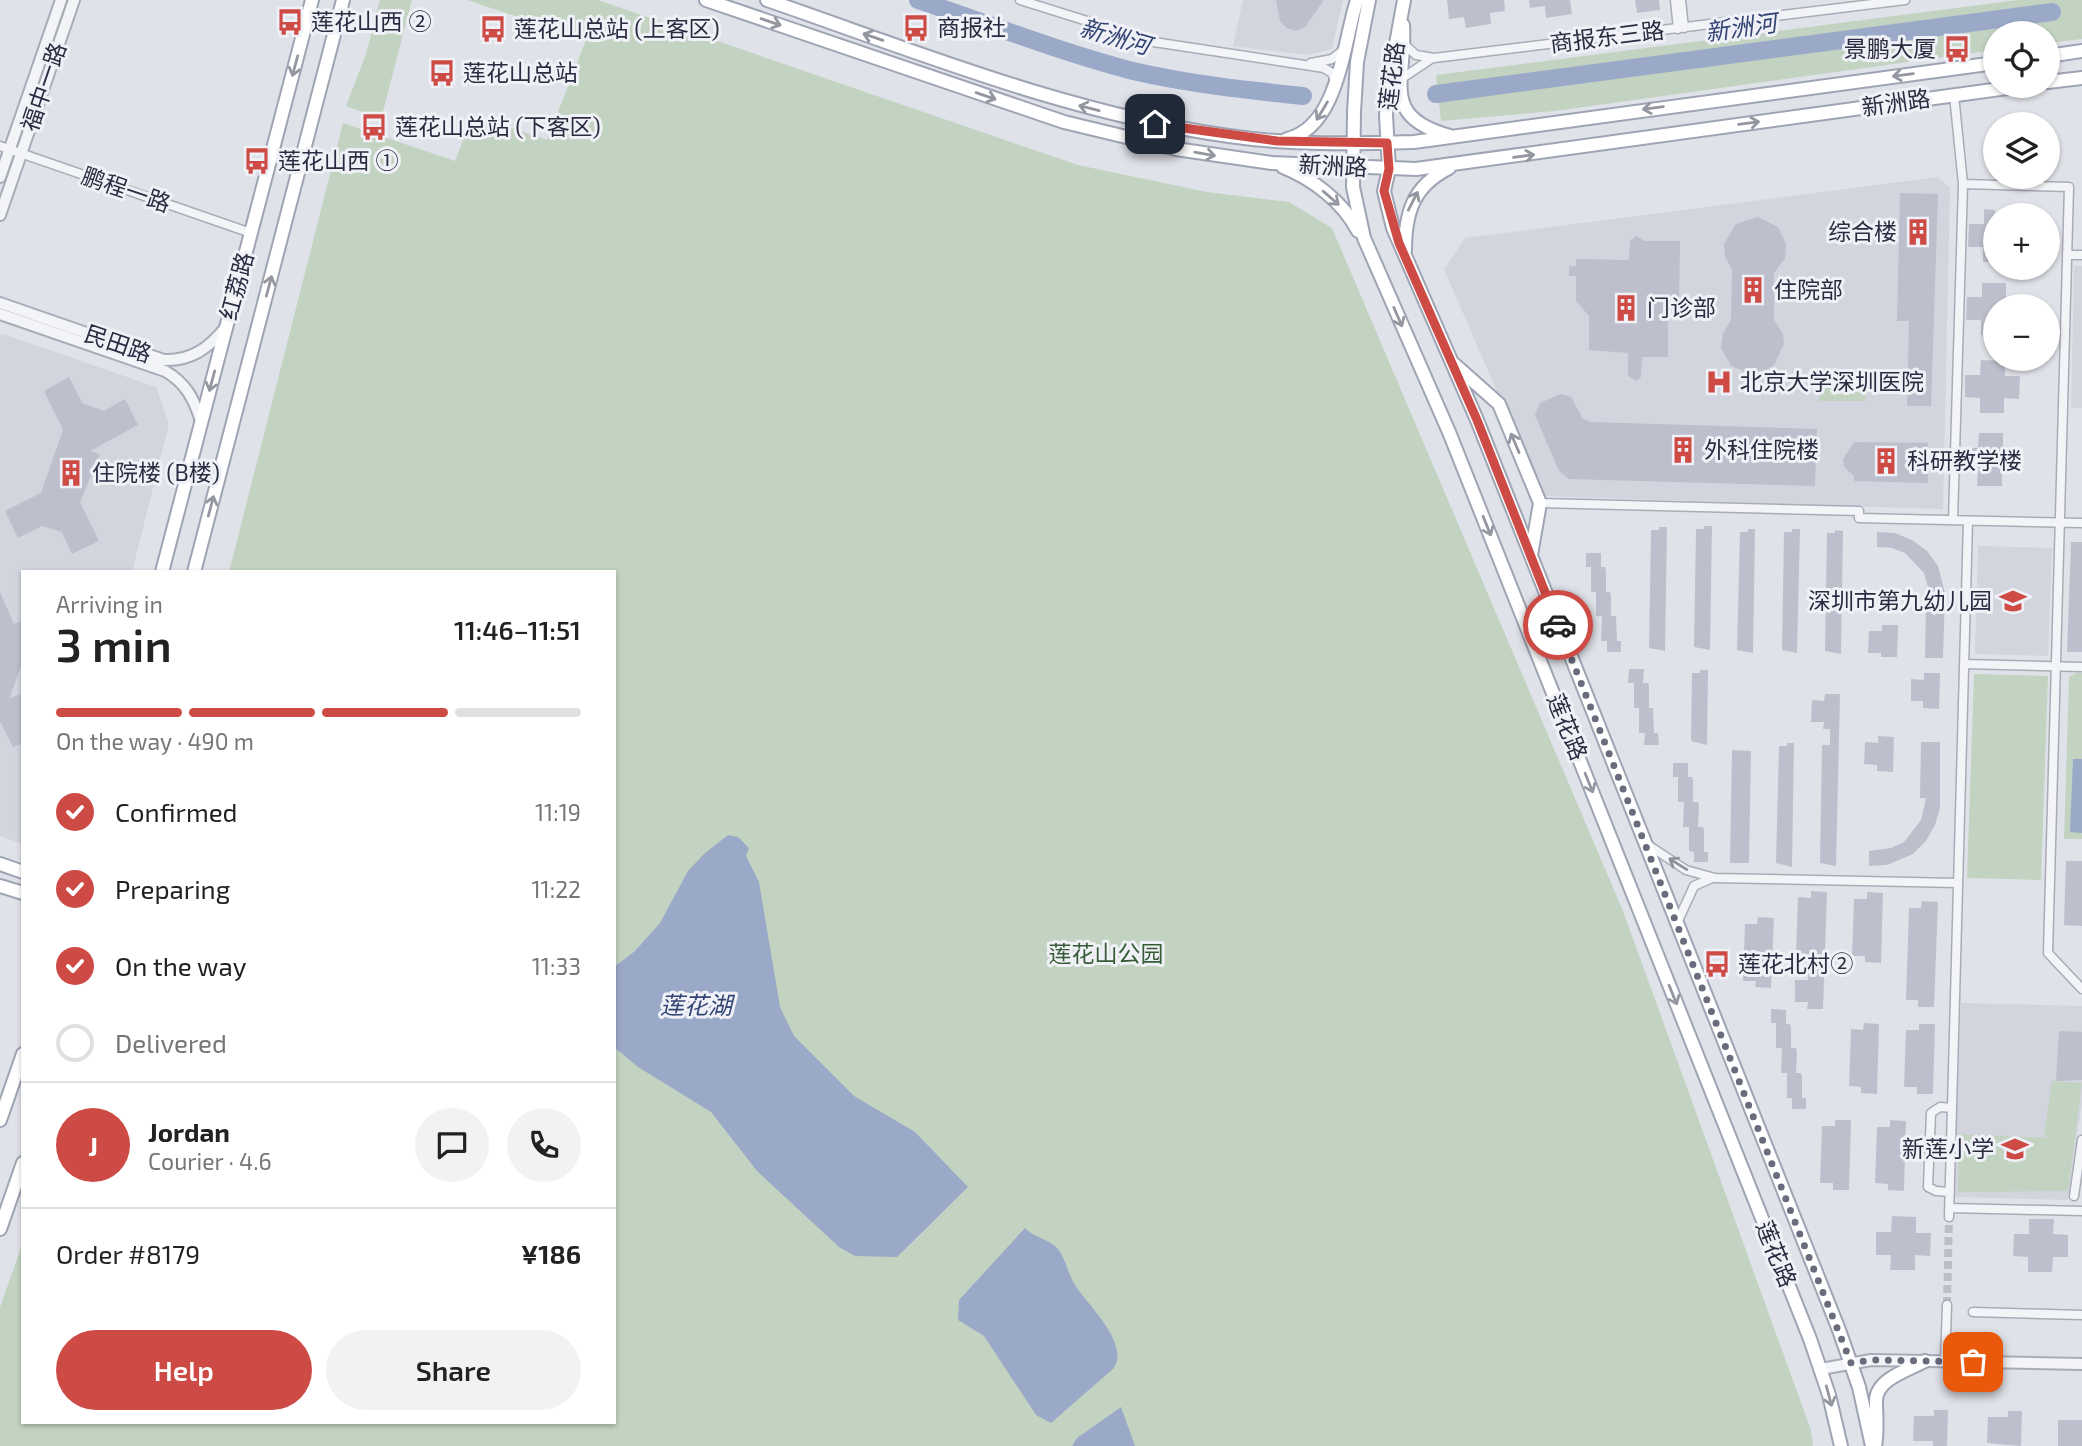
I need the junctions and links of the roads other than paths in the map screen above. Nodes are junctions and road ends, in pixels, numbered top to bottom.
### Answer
1 (61, 0) edge
2 (74, 0) edge
3 (312, 0) edge
4 (343, 0) edge
5 (706, 0) edge
6 (767, 0) edge
7 (1020, 0) edge
8 (1357, 0) edge
9 (1369, 0) edge
10 (1675, 0) edge
11 (1681, 0) edge
12 (1905, 0) edge
13 (1882, 1) edge
14 (1403, 6) edge
15 (1681, 28) junction
16 (1405, 45) junction
17 (1344, 47) junction
18 (2082, 51) edge
19 (2060, 54) edge
20 (1434, 58) junction
21 (1307, 64) junction
22 (1983, 65) edge
23 (2082, 78) edge
24 (1400, 80) junction
25 (2060, 81) edge
26 (1335, 83) junction
27 (1983, 91) edge
28 (1954, 95) junction
29 (1454, 138) junction
30 (1277, 141) junction
31 (1354, 143) junction
32 (1387, 143) junction
33 (5, 148) edge
34 (21, 153) junction
35 (1272, 163) junction
36 (1456, 164) junction
37 (1354, 168) junction
38 (1389, 169) junction
39 (0, 177) edge
40 (1963, 184) junction
41 (0, 215) edge
42 (251, 233) junction
43 (1370, 254) junction
44 (2067, 255) junction
45 (2082, 255) edge
46 (1405, 258) junction
47 (0, 303) edge
48 (0, 314) edge
49 (227, 326) junction
50 (1450, 360) junction
51 (201, 421) junction
52 (1540, 503) junction
53 (1954, 520) junction
54 (1968, 521) junction
55 (2060, 523) junction
56 (2082, 523) edge
57 (1531, 555) junction
58 (163, 570) edge
59 (195, 570) edge
60 (1964, 664) junction
61 (2056, 666) junction
62 (2082, 667) edge
63 (1645, 843) junction
64 (0, 864) edge
65 (21, 871) edge
66 (1715, 877) junction
67 (1958, 883) junction
68 (0, 886) edge
69 (20, 894) edge
70 (1677, 923) junction
71 (2082, 989) edge
72 (21, 1060) edge
73 (1952, 1108) junction
74 (0, 1120) edge
75 (2082, 1140) edge
76 (21, 1169) edge
77 (1950, 1192) junction
78 (2074, 1196) dead end
79 (2082, 1211) edge
80 (0, 1229) edge
81 (1947, 1305) tunnel mouth
82 (1973, 1312) dead end
83 (2082, 1315) edge
84 (1925, 1361) junction
85 (1945, 1362) junction
86 (1851, 1363) junction
87 (2082, 1364) edge
88 (1821, 1369) junction
89 (1841, 1446) edge
90 (1874, 1446) edge

1 - 33 street, 福中一路
2 - 34 street, 福中一路
3 -> 42 main road, 红荔路
59 -> 4 main road, 红荔路
5 -> 35 main road, 新洲路
30 -> 6 main road, 新洲路
7 - 21 street
8 - 17 main road
9 - 31 main road, 莲花路
10 - 15 street
11 - 15 street
12 - 13 street, 商报东三路
13 - 15 street, 商报东三路
14 - 16 main road
14 - 32 main road, 莲花路
15 - 20 street, 商报东三路
16 - 20 street
16 - 24 main road
17 - 21 street
17 - 26 main road
18 - 19 main road
20 - 24 street, 商报东三路
21 - 26 street
22 -> 29 main road, 新洲路
23 - 25 main road
24 - 29 main road
26 -> 30 main road
27 - 28 main road, 新洲路
36 -> 28 main road, 新洲路
28 - 40 street
29 - 32 main road, 新洲路
30 - 31 main road, 新洲路
31 - 32 main road, 新洲路
31 - 37 main road, 莲花路
32 - 38 main road, 莲花路
33 - 34 street, 鹏程一路
33 - 39 street, 福中一路
34 - 41 street, 福中一路
34 - 42 street, 鹏程一路
35 - 37 main road, 新洲路
35 -> 43 main road
36 - 38 main road, 新洲路
46 -> 36 main road
37 - 38 main road, 新洲路
37 - 43 main road, 莲花路
38 - 46 main road, 莲花路
40 - 44 street
40 - 53 street
42 - 49 main road, 红荔路
43 -> 88 main road, 莲花路
44 - 45 street
44 - 55 street
46 - 50 main road, 莲花路
47 - 49 street, 民田路
48 - 51 street, 民田路
49 -> 51 main road, 红荔路
52 -> 50 main road
50 - 57 main road, 莲花路
51 - 58 main road, 红荔路
52 - 53 street
52 - 57 main road
53 - 54 street
54 - 55 street
54 - 60 street
55 - 56 street
55 - 61 street
57 - 63 main road, 莲花路
60 - 61 street
60 - 67 street
61 - 62 street
61 - 71 street
66 -> 63 street
63 - 70 main road, 莲花路
64 - 65 main road
66 - 67 street
66 - 70 street
67 - 73 street
68 - 69 main road
70 - 86 main road, 莲花路
72 - 74 main road
73 - 77 street
73 - 77 street
75 - 78 street
76 - 80 main road
77 - 79 street
81 - 85 street
82 - 83 street
84 - 85 street
84 - 86 street
84 - 90 main road
85 - 87 street
86 - 88 street
86 - 90 main road, 莲花路
88 -> 89 main road, 莲花路

